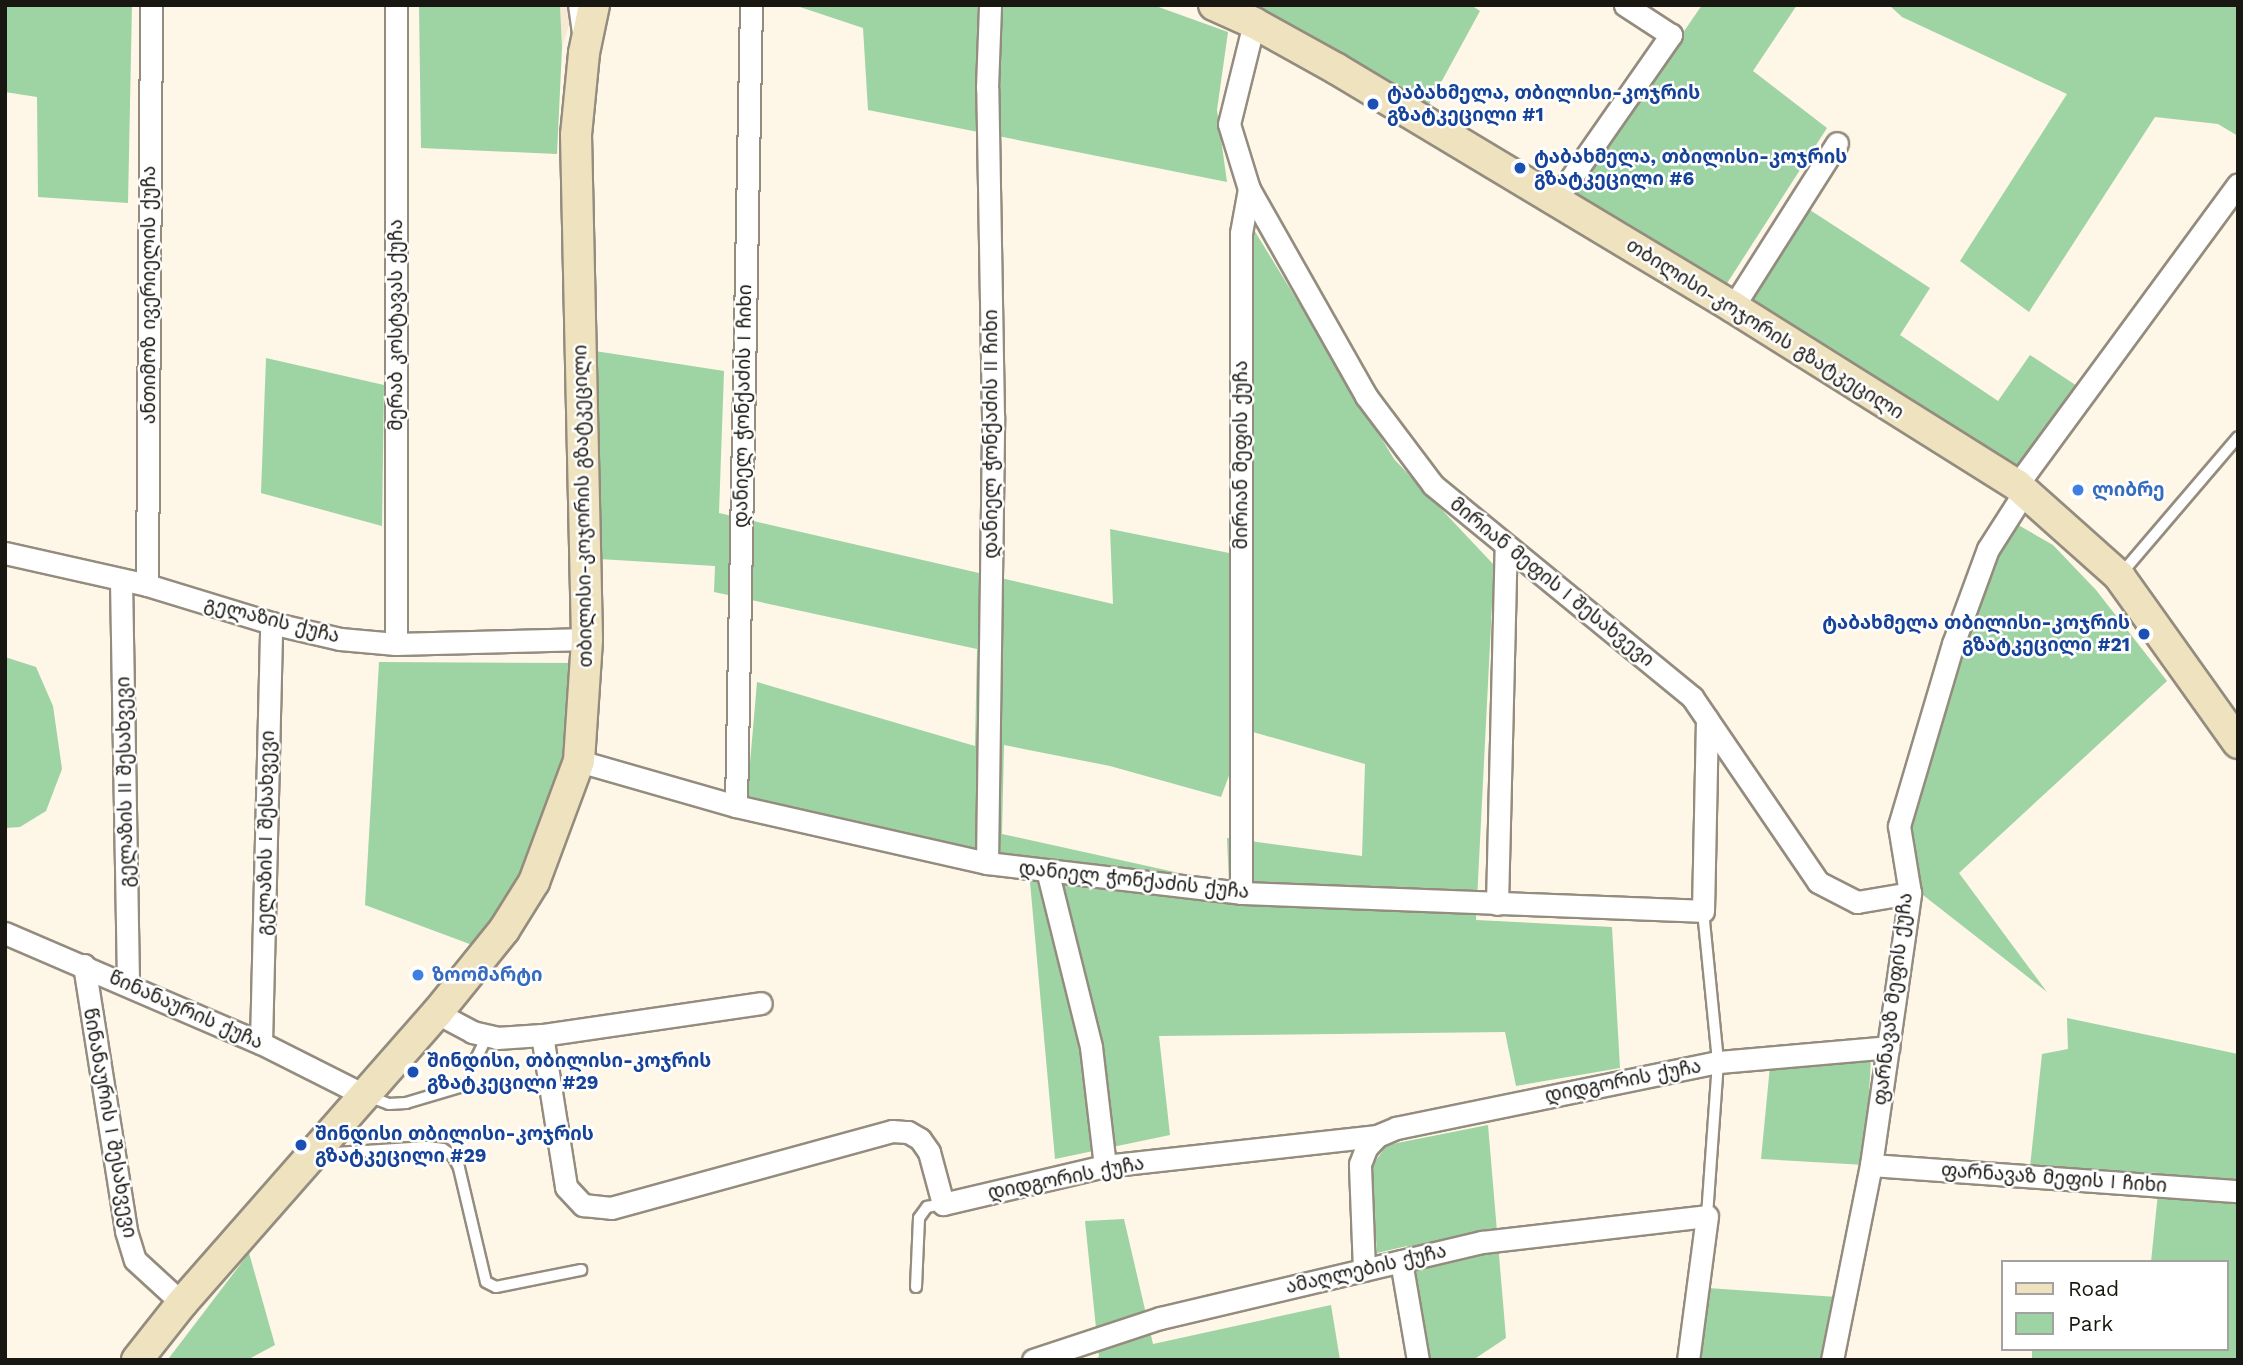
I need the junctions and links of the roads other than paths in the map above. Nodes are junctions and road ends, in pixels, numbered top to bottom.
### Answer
1 (151, 5) edge
2 (396, 5) edge
3 (574, 5) edge
4 (594, 5) edge
5 (751, 5) edge
6 (990, 5) edge
7 (1214, 5) edge
8 (1625, 5) edge
9 (1254, 23) junction
10 (584, 53) junction
11 (1837, 144) dead end
12 (2238, 184) edge
13 (1249, 189) junction
14 (1556, 201) junction
15 (1732, 307) junction
16 (2238, 437) edge
17 (2021, 488) junction
18 (1506, 546) junction
19 (5, 553) edge
20 (2119, 576) junction
21 (121, 580) junction
22 (147, 586) junction
23 (271, 623) junction
24 (587, 639) junction
25 (396, 644) junction
26 (1707, 719) junction
27 (2235, 731) edge
28 (579, 761) junction
29 (736, 806) junction
30 (987, 863) junction
31 (1047, 870) junction
32 (1241, 893) junction
33 (1910, 893) junction
34 (1497, 904) junction
35 (1703, 911) junction
36 (5, 933) edge
37 (84, 965) junction
38 (128, 984) junction
39 (761, 1003) dead end
40 (437, 1013) junction
41 (542, 1035) junction
42 (487, 1036) junction
43 (261, 1043) junction
44 (1888, 1047) junction
45 (475, 1061) dead end
46 (1718, 1062) junction
47 (463, 1086) dead end
48 (362, 1094) junction
49 (1377, 1136) junction
50 (310, 1154) junction
51 (1871, 1165) junction
52 (1105, 1167) junction
53 (2238, 1191) edge
54 (943, 1204) junction
55 (1707, 1216) junction
56 (1401, 1261) junction
57 (581, 1270) dead end
58 (1364, 1270) junction
59 (916, 1287) dead end
60 (182, 1303) junction
61 (137, 1360) edge
62 (1033, 1360) edge
63 (1418, 1360) edge
64 (1688, 1360) edge
65 (1832, 1360) edge

1 - 22 street, ანთიმოზ ივერიელის ქუჩა
2 - 25 street, მერაბ კოსტავას ქუჩა
3 - 10 lane
4 - 10 main road, თბილისი-კოჯორის გზატკეცილი
5 - 29 street, დანიელ ჭონქაძის I ჩიხი
6 - 30 street, დანიელ ჭონქაძის II ჩიხი
7 - 9 main road, თბილისი-კოჯორის გზატკეცილი
8 - 14 street
9 - 13 street, მირიან მეფის ქუჩა
9 - 14 main road, თბილისი-კოჯორის გზატკეცილი
10 - 24 main road, თბილისი-კოჯორის გზატკეცილი
11 - 15 street
12 - 17 street, ფარნავაზ მეფის ქუჩა
13 - 18 street, მირიან მეფის I შესახვევი
13 - 32 street, მირიან მეფის ქუჩა
14 - 15 main road, თბილისი-კოჯორის გზატკეცილი
15 - 17 main road, თბილისი-კოჯორის გზატკეცილი
16 - 20 lane
17 - 20 main road, თბილისი-კოჯორის გზატკეცილი
17 - 33 street, ფარნავაზ მეფის ქუჩა
18 - 26 street, მირიან მეფის I შესახვევი
18 - 34 street
19 - 21 street, გელაზის ქუჩა
20 - 27 main road, თბილისი-კოჯორის გზატკეცილი
21 - 22 street, გელაზის ქუჩა
21 - 38 street, გელაზის II შესახვევი
22 - 23 street, გელაზის ქუჩა
23 - 25 street, გელაზის ქუჩა
23 - 43 street, გელაზის I შესახვევი
24 - 25 street, გელაზის ქუჩა
24 - 28 main road, თბილისი-კოჯორის გზატკეცილი
26 - 33 street, მირიან მეფის I შესახვევი
26 - 35 street
28 - 29 street, დანიელ ჭონქაძის ქუჩა
28 - 40 main road, თბილისი-კოჯორის გზატკეცილი
29 - 30 street, დანიელ ჭონქაძის ქუჩა
30 - 31 street, დანიელ ჭონქაძის ქუჩა
31 - 32 street, დანიელ ჭონქაძის ქუჩა
31 - 52 street
32 - 34 street, დანიელ ჭონქაძის ქუჩა
33 - 44 street, ფარნავაზ მეფის ქუჩა
34 - 35 street, დანიელ ჭონქაძის ქუჩა
35 - 46 lane
36 - 37 street, წინანაურის ქუჩა
37 - 38 street, წინანაურის ქუჩა
37 - 60 street, წინანაურის I შესახვევი
38 - 43 street, წინანაურის ქუჩა
39 - 41 street
40 - 42 street
40 - 48 main road, თბილისი-კოჯორის გზატკეცილი
41 - 42 street
41 - 54 street
42 - 45 lane
43 - 48 street, წინანაურის ქუჩა
44 - 46 street, დიდგორის ქუჩა
44 - 51 street, ფარნავაზ მეფის ქუჩა
46 - 49 street, დიდგორის ქუჩა
46 - 55 lane
47 - 48 lane
48 - 50 main road, თბილისი-კოჯორის გზატკეცილი
49 - 52 street, დიდგორის ქუჩა
49 - 58 street
50 - 57 lane
50 - 60 main road, თბილისი-კოჯორის გზატკეცილი
51 - 53 street, ფარნავაზ მეფის I ჩიხი
51 - 65 street, ფარნავაზ მეფის ქუჩა
52 - 54 street, დიდგორის ქუჩა
54 - 59 lane
55 - 56 street, ამაღლების ქუჩა
55 - 64 street
56 - 58 street, ამაღლების ქუჩა
56 - 63 street
58 - 62 street, ამაღლების ქუჩა
60 - 61 main road, თბილისი-კოჯორის გზატკეცილი

